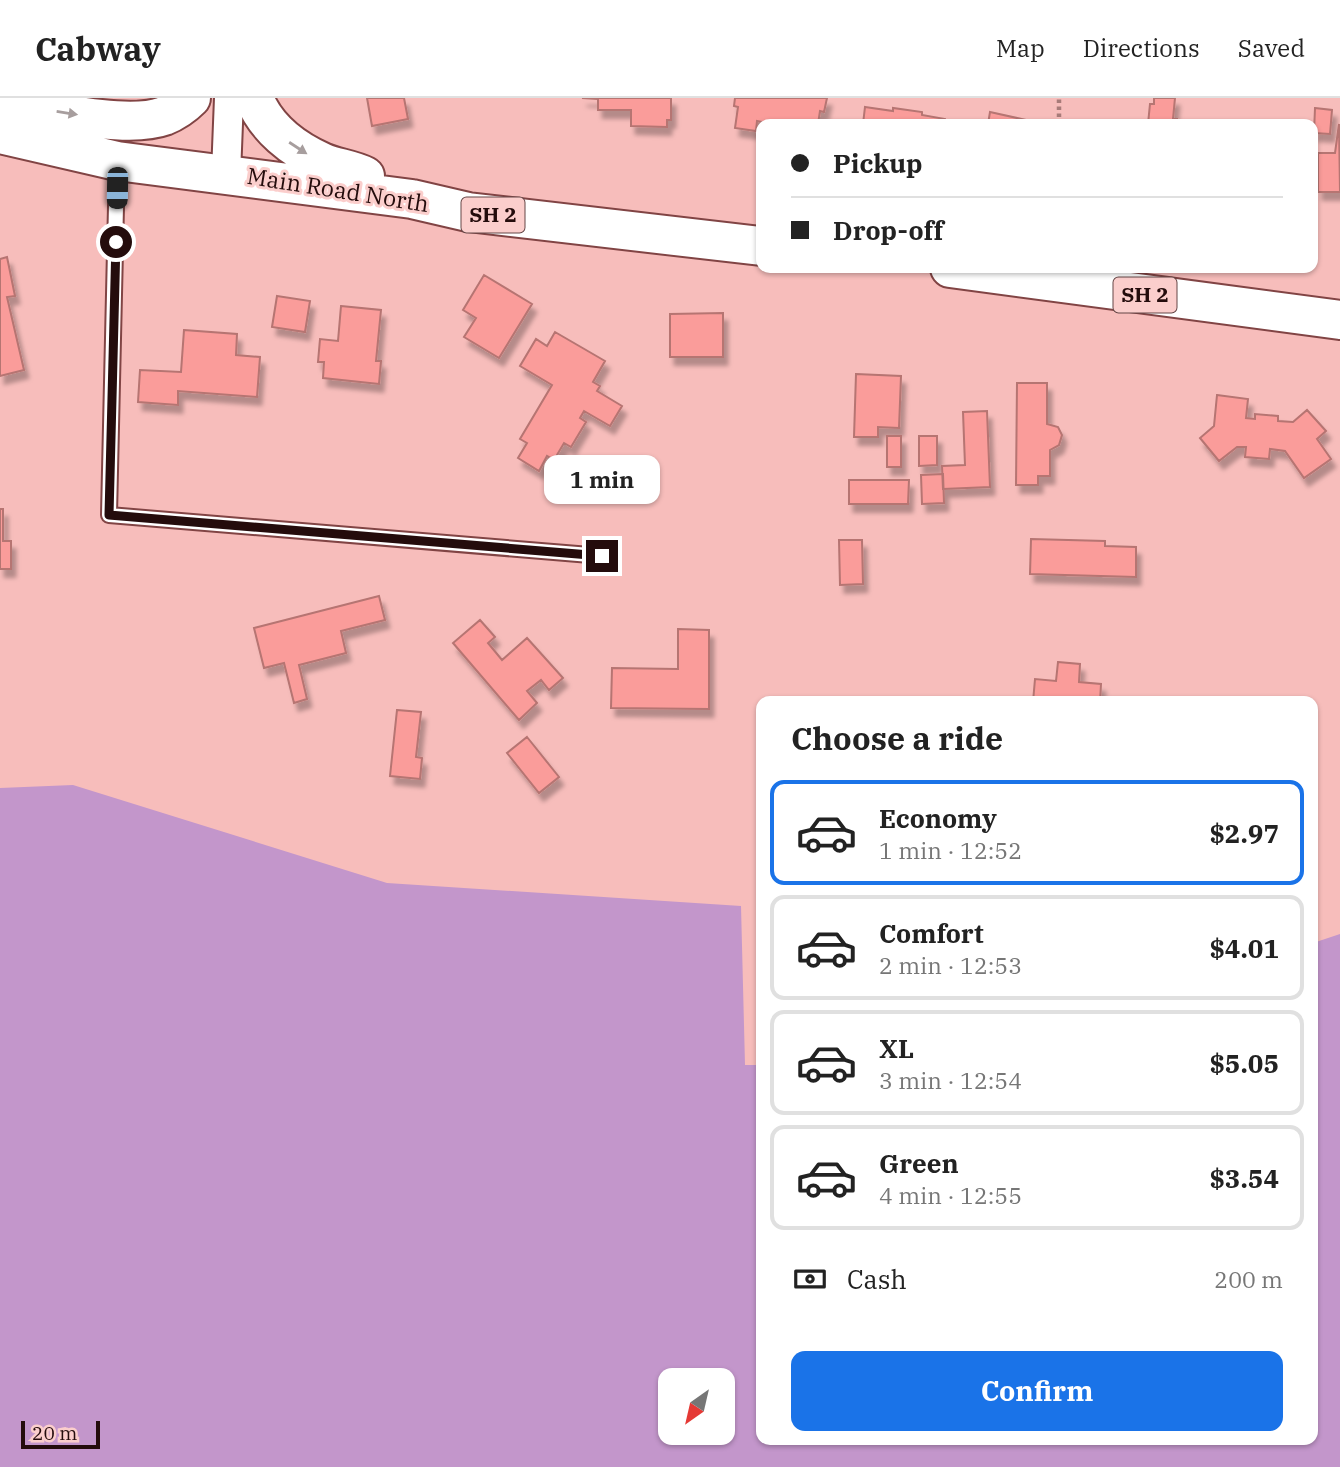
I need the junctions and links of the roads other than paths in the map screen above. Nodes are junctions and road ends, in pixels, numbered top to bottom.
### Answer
1 (191, 98) edge
2 (229, 98) edge
3 (254, 98) edge
4 (0, 102) edge
5 (0, 134) edge
6 (117, 160) junction
7 (226, 173) junction
8 (412, 199) junction
9 (756, 245) edge
10 (988, 273) edge
11 (1340, 320) edge
12 (602, 556) dead end

4 -> 1 highway
2 - 7 street
3 -> 8 highway
5 - 6 highway, Main Road North / SH 2
6 - 7 highway, Main Road North / SH 2
6 - 12 lane
7 - 8 highway, Main Road North / SH 2
8 - 9 highway, Main Road North / SH 2
10 - 11 highway, SH 2

